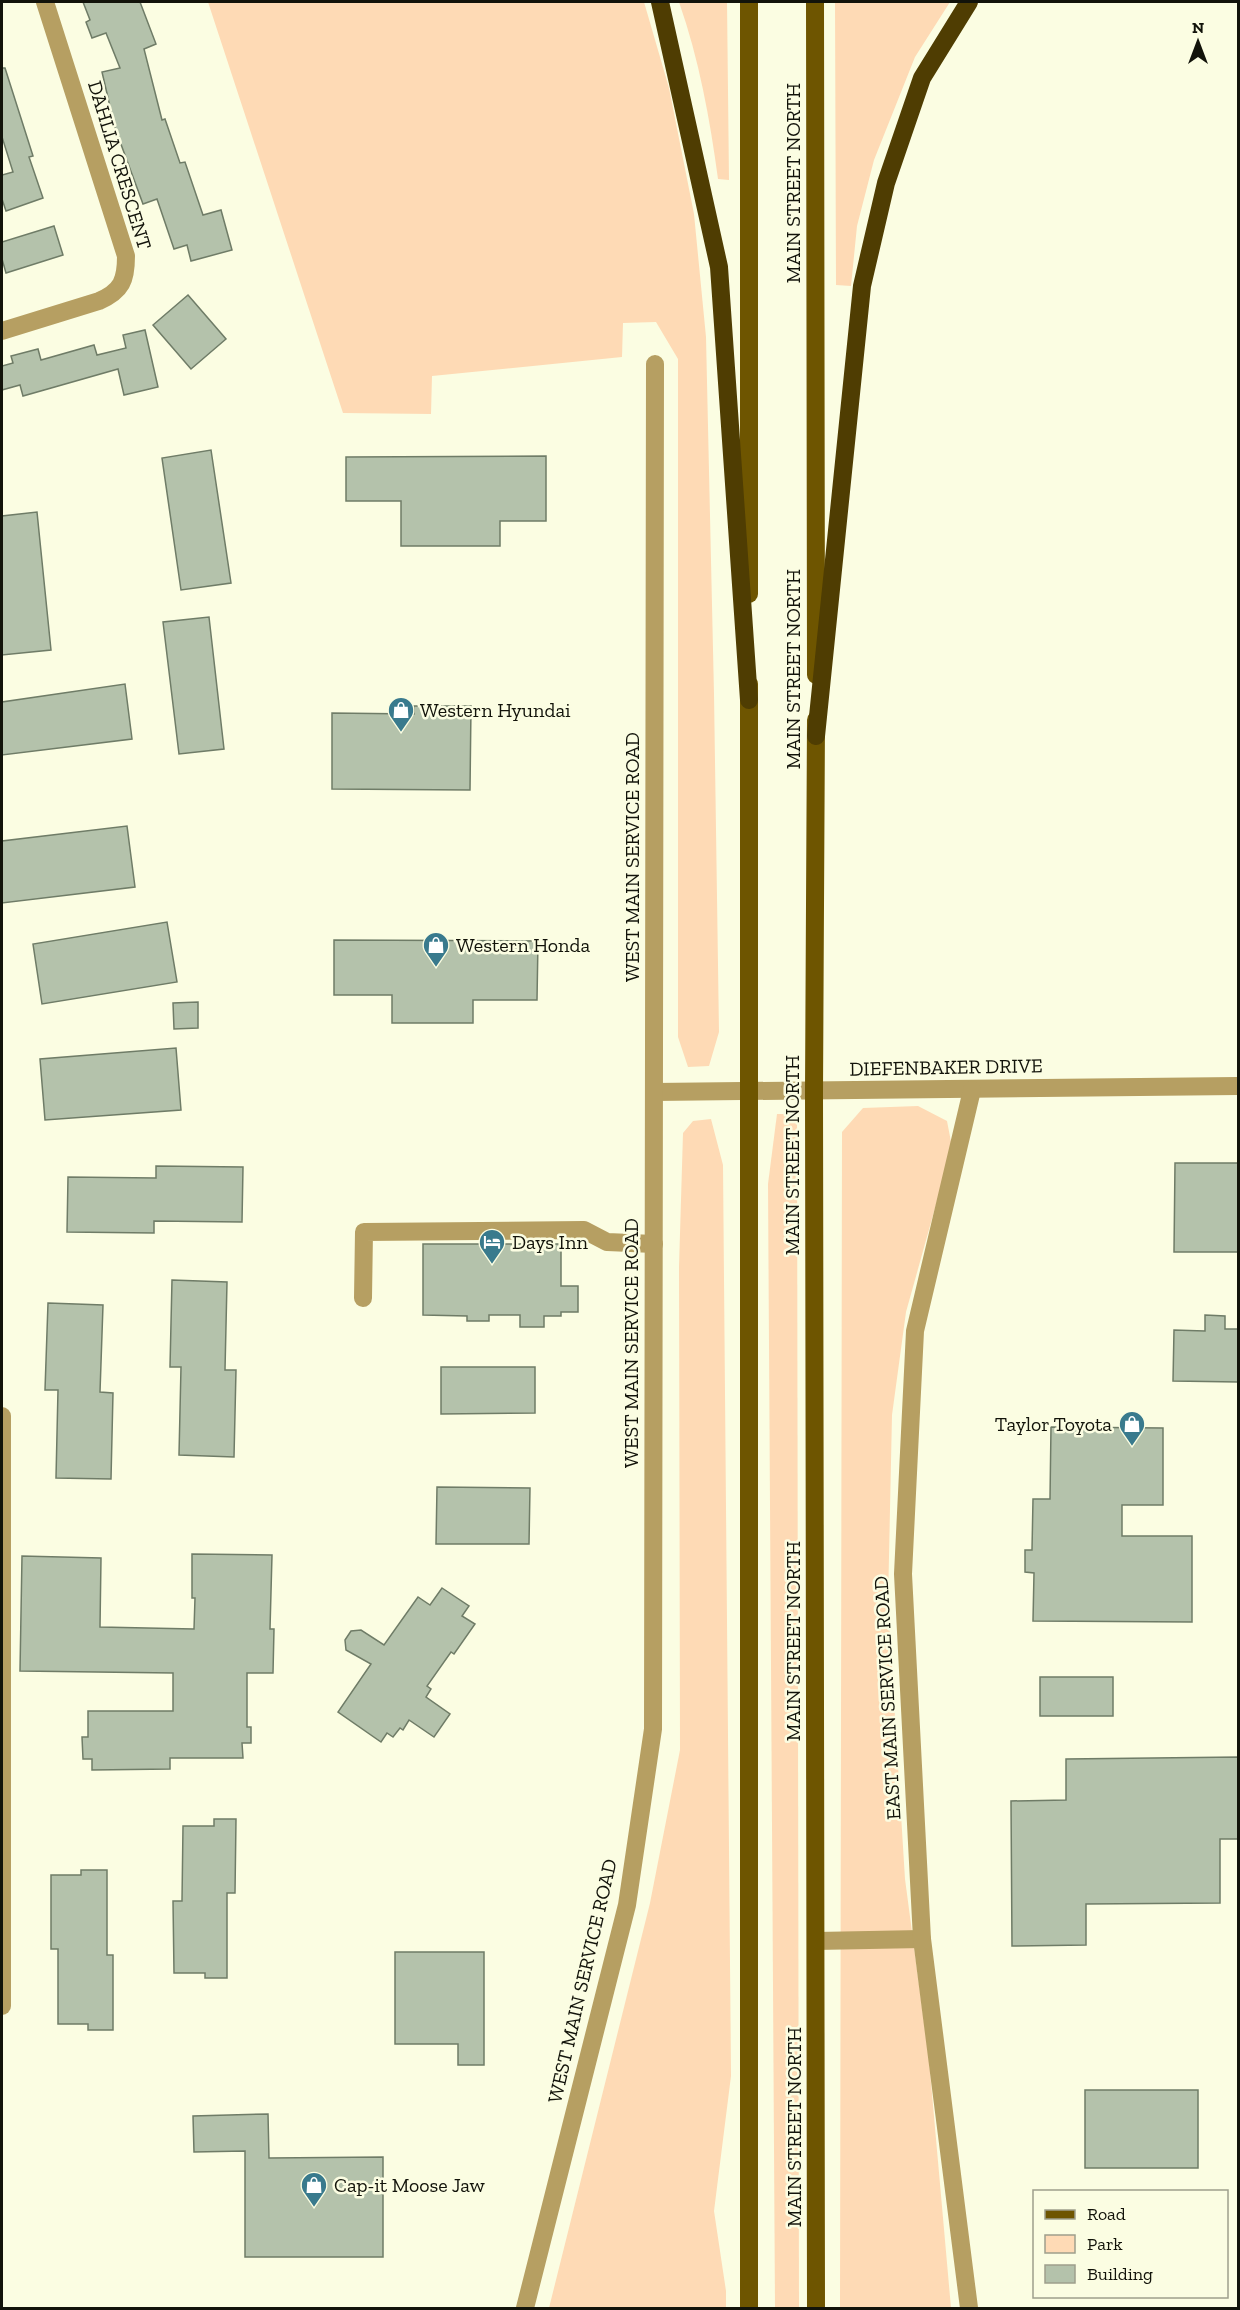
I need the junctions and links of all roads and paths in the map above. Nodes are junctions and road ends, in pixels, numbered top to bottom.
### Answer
1 (45, 2) edge
2 (660, 2) edge
3 (749, 2) edge
4 (815, 2) edge
5 (969, 2) edge
6 (2, 330) edge
7 (655, 364) dead end
8 (749, 700) junction
9 (816, 736) junction
10 (1239, 1086) edge
11 (972, 1090) junction
12 (814, 1091) junction
13 (654, 1092) junction
14 (749, 1092) junction
15 (654, 1244) junction
16 (363, 1298) dead end
17 (2, 1416) edge
18 (2, 1570) edge
19 (2, 1890) edge
20 (922, 1939) junction
21 (816, 1941) junction
22 (2, 2006) edge
23 (525, 2308) edge
24 (749, 2308) edge
25 (816, 2308) edge
26 (969, 2308) edge

1 - 6 street, DAHLIA CRESCENT
2 - 8 highway
3 - 8 main road
4 - 9 main road, MAIN STREET NORTH
5 - 9 highway
7 - 13 street, WEST MAIN SERVICE ROAD
8 - 14 main road
9 - 12 main road, MAIN STREET NORTH
10 - 11 street, DIEFENBAKER DRIVE
11 - 12 street, DIEFENBAKER DRIVE
11 - 20 street, EAST MAIN SERVICE ROAD
12 - 14 street, DIEFENBAKER DRIVE
12 - 21 main road, MAIN STREET NORTH
13 - 14 street, DIEFENBAKER DRIVE
13 - 15 street, WEST MAIN SERVICE ROAD
14 - 24 main road
15 - 16 street
15 - 23 street, WEST MAIN SERVICE ROAD
17 - 18 street
18 - 19 street
19 - 22 street
20 - 21 street
20 - 26 street, EAST MAIN SERVICE ROAD
21 - 25 main road, MAIN STREET NORTH

